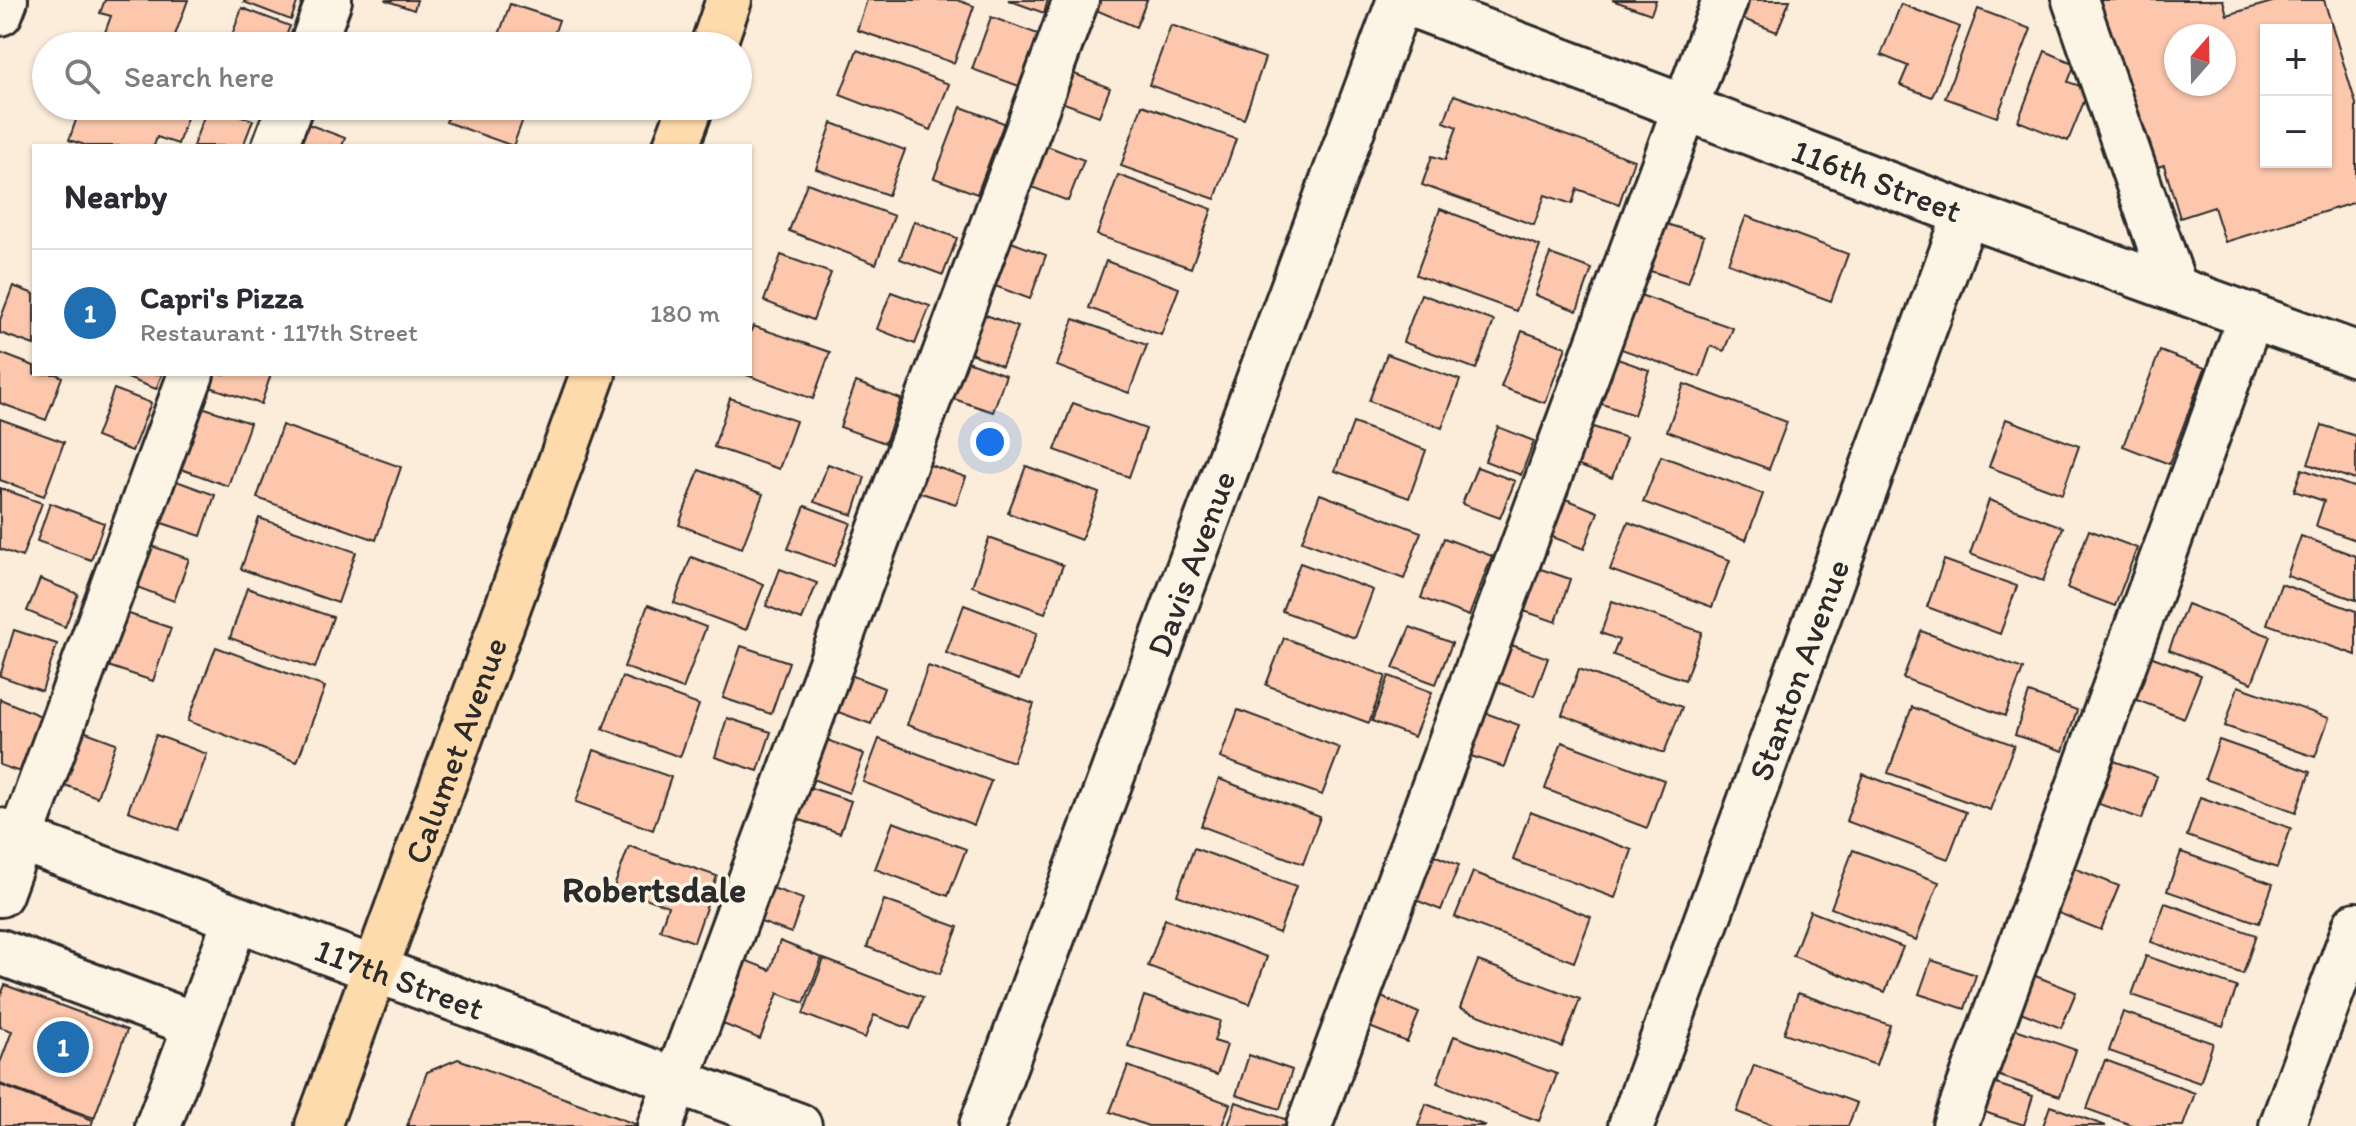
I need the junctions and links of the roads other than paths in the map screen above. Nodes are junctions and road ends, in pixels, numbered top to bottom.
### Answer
1 (5, 0) edge
2 (329, 0) edge
3 (729, 0) edge
4 (1076, 0) edge
5 (1400, 0) edge
6 (1725, 0) edge
7 (2075, 0) edge
8 (0, 13) edge
9 (317, 32) edge
10 (718, 32) edge
11 (1683, 108) junction
12 (285, 120) edge
13 (686, 120) edge
14 (276, 144) edge
15 (677, 144) edge
16 (1966, 214) junction
17 (2175, 289) junction
18 (2251, 316) junction
19 (2356, 354) edge
20 (190, 376) edge
21 (592, 376) edge
22 (10, 835) edge
23 (0, 894) edge
24 (236, 919) junction
25 (2356, 925) edge
26 (0, 952) edge
27 (374, 971) junction
28 (196, 1025) junction
29 (676, 1081) junction
30 (158, 1126) edge
31 (318, 1126) edge
32 (660, 1126) edge
33 (799, 1126) edge
34 (982, 1126) edge
35 (1309, 1126) edge
36 (1631, 1126) edge
37 (1955, 1126) edge
38 (2282, 1126) edge

1 - 8 street
2 - 9 street
3 - 10 main road
4 - 29 street
5 - 11 street, 116th Street
5 - 34 street, Davis Avenue
6 - 11 street
7 - 17 street
11 - 16 street, 116th Street
11 - 35 street
12 - 14 street
13 - 15 main road
16 - 17 street, 116th Street
16 - 36 street, Stanton Avenue
17 - 18 street, 116th Street
18 - 19 street, 116th Street
18 - 37 street
20 - 22 street
21 - 27 main road, Calumet Avenue
22 - 23 street
22 - 24 street, 117th Street
24 - 27 street, 117th Street
24 - 28 street
25 - 38 street
26 - 28 street
27 - 29 street, 117th Street
27 - 31 main road, Calumet Avenue
28 - 30 street
29 - 32 street
29 - 33 street, 117th Street

